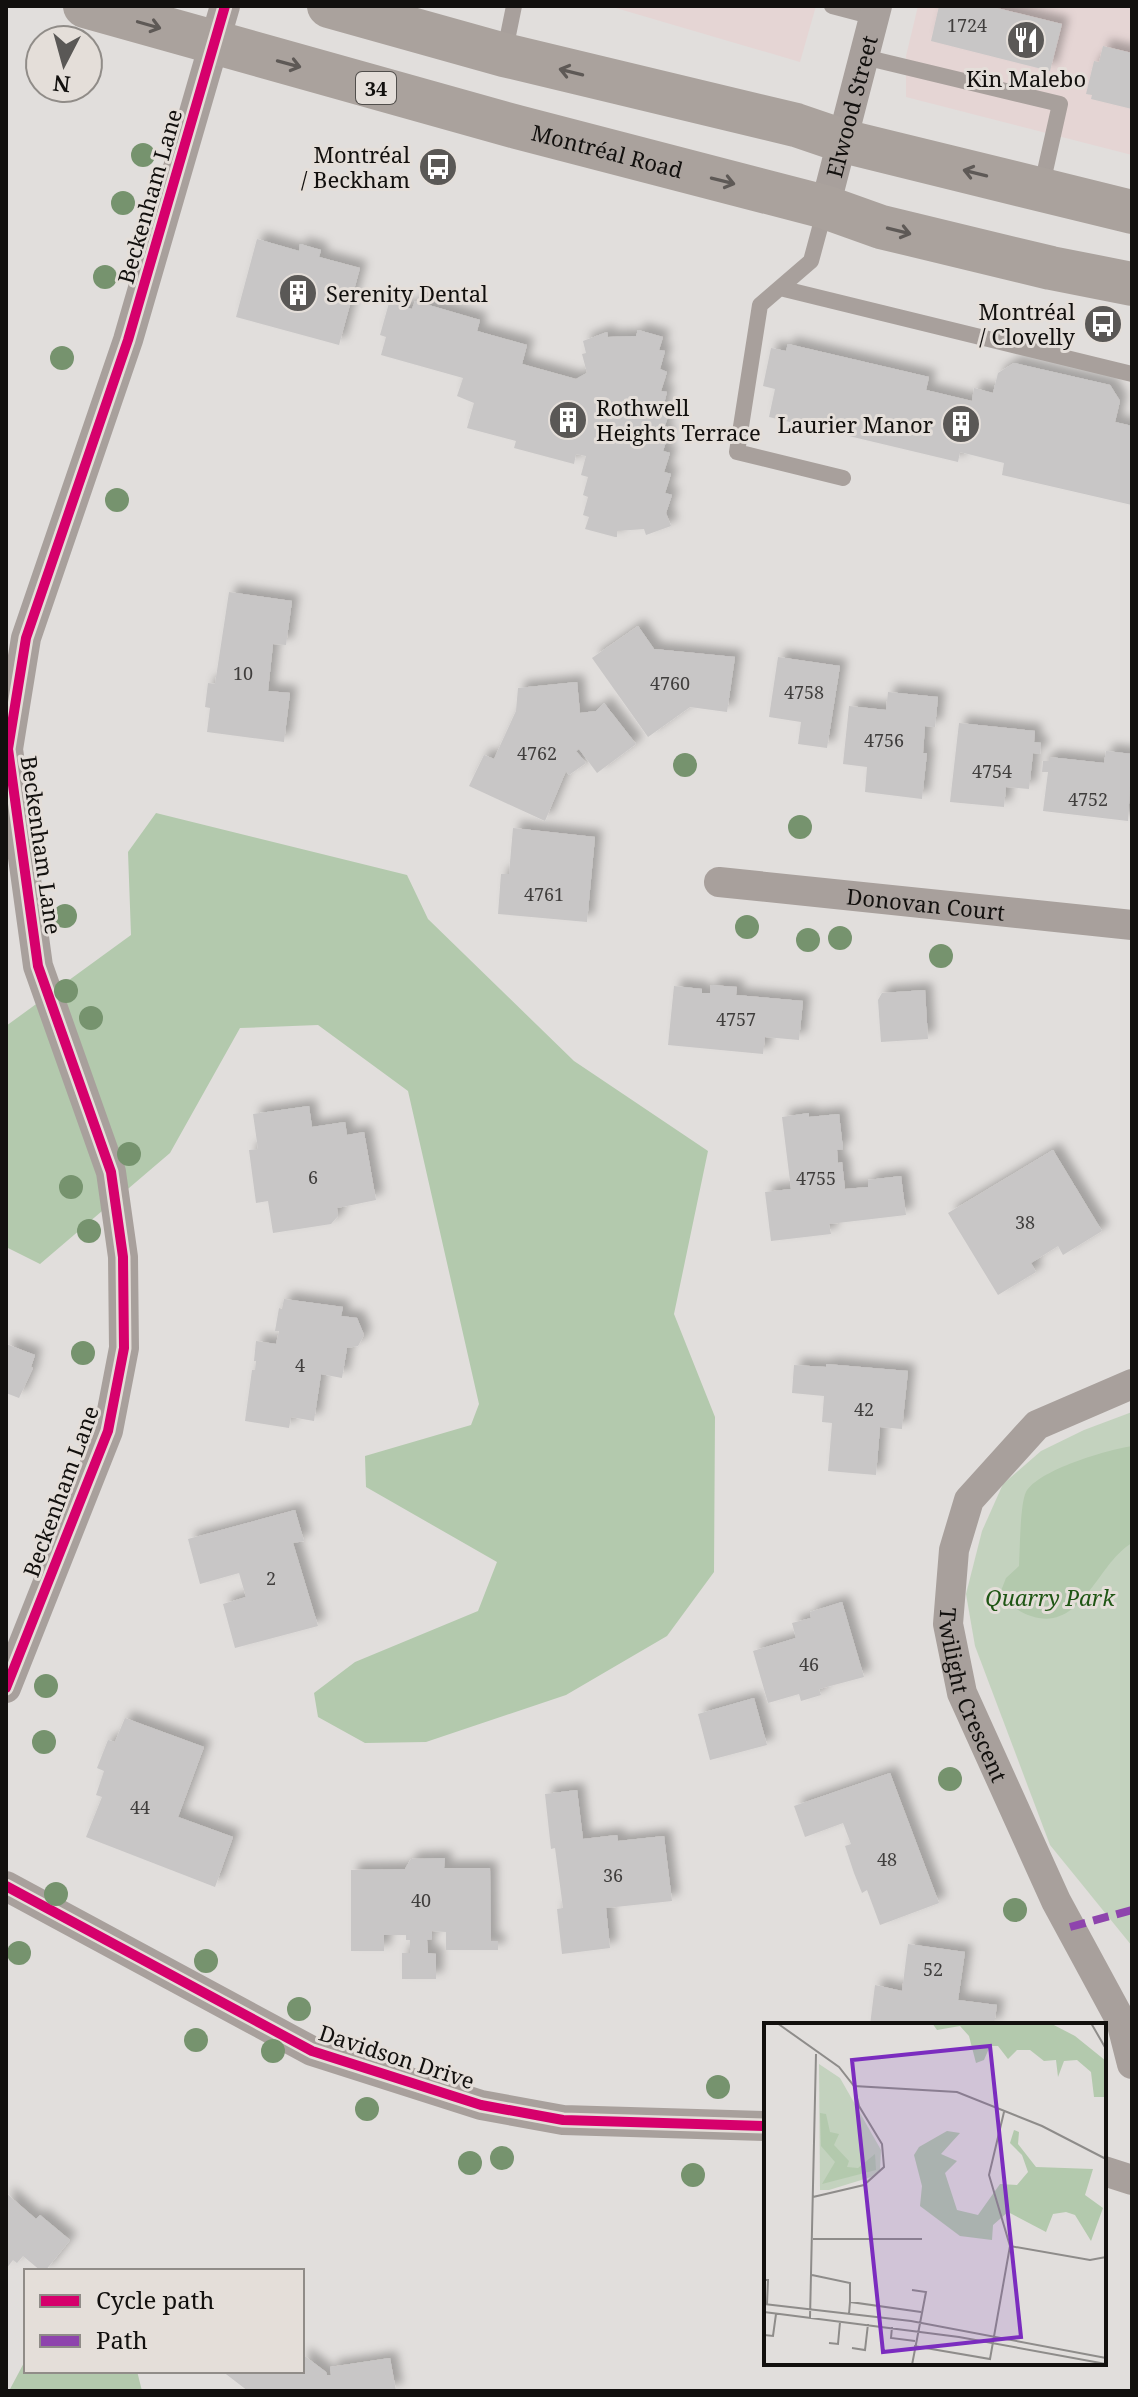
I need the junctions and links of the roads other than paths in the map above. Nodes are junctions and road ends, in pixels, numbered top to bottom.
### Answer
1 (85, 6) edge
2 (329, 6) edge
3 (514, 6) edge
4 (832, 6) edge
5 (875, 12) edge
6 (219, 25) edge
7 (504, 55) junction
8 (864, 57) junction
9 (843, 141) junction
10 (1041, 190) junction
11 (825, 207) junction
12 (1132, 212) edge
13 (1132, 284) edge
14 (780, 288) junction
15 (1132, 374) edge
16 (843, 478) dead end
17 (7, 749) edge
18 (719, 882) dead end
19 (1132, 925) edge
20 (1132, 1384) edge
21 (6, 1688) edge
22 (6, 1886) edge
23 (1132, 2064) edge
24 (764, 2126) edge
25 (1106, 2172) edge
26 (1132, 2180) edge

1 -> 6 main road, Montréal Road / 34
2 - 7 main road
3 - 7 lane
4 - 5 lane
5 - 8 street, Elwood Street
6 -> 11 main road, Montréal Road / 34
6 - 17 street, Beckenham Lane
9 -> 7 main road
8 - 9 street, Elwood Street
8 - 10 lane
10 -> 9 main road
9 - 11 street, Elwood Street
10 - 12 main road
11 -> 13 main road, Montréal Road / 34
11 - 14 lane
14 - 15 lane
14 - 16 lane
17 - 21 street, Beckenham Lane
18 - 19 street, Donovan Court
20 - 23 street, Twilight Crescent
22 - 24 street, Davidson Drive
25 - 26 street

